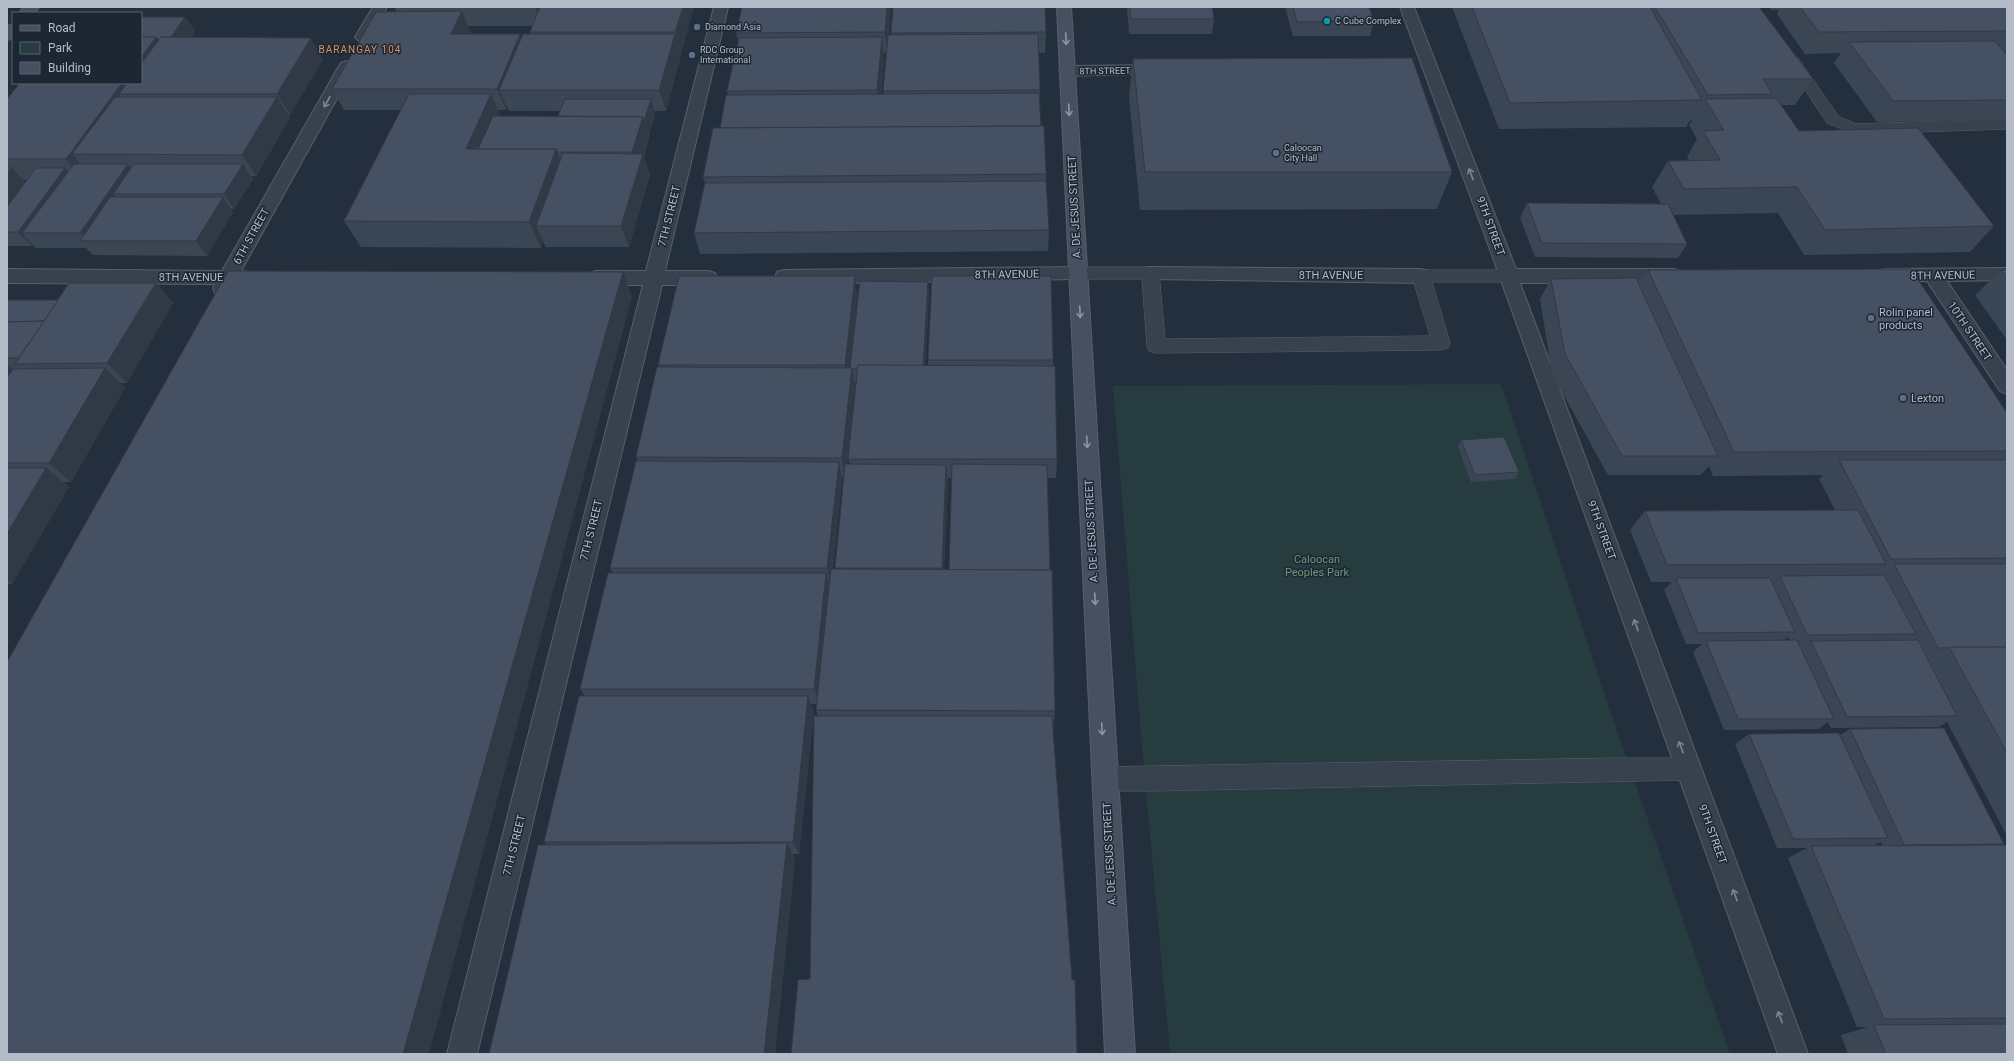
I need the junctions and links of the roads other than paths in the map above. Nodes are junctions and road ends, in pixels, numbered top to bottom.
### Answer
1 (380, 7) edge
2 (721, 7) edge
3 (1064, 7) edge
4 (1407, 7) edge
5 (1786, 51) edge
6 (1178, 70) edge
7 (1067, 71) junction
8 (2007, 124) edge
9 (1078, 273) junction
10 (1150, 273) junction
11 (2007, 274) edge
12 (1869, 275) edge
13 (1933, 275) junction
14 (7, 276) edge
15 (1421, 276) junction
16 (1509, 276) junction
17 (1694, 276) edge
18 (763, 277) edge
19 (228, 278) junction
20 (275, 278) edge
21 (582, 278) edge
22 (653, 278) junction
23 (724, 278) edge
24 (212, 306) edge
25 (2007, 386) edge
26 (1689, 769) junction
27 (1105, 778) junction
28 (462, 1054) edge
29 (1120, 1054) edge
30 (1793, 1054) edge

1 -> 19 street, 6TH STREET
2 - 22 street, 7TH STREET
3 -> 7 main road, A. DE JESUS STREET
16 -> 4 street, 9TH STREET
5 - 8 lane
6 - 7 street, 8TH STREET
7 -> 9 main road, A. DE JESUS STREET
9 - 10 lane, 8TH AVENUE
9 - 18 street, 8TH AVENUE
9 -> 27 main road, A. DE JESUS STREET
10 - 15 street, 8TH AVENUE
10 - 15 lane
11 - 13 street, 8TH AVENUE
12 - 13 street, 8TH AVENUE
13 - 25 street, 10TH STREET
14 - 19 street, 8TH AVENUE
15 - 16 lane, 8TH AVENUE
16 - 17 street, 8TH AVENUE
26 -> 16 street, 9TH STREET
19 - 20 street, 8TH AVENUE
19 - 24 street, 6TH STREET
21 - 22 street
22 - 23 street
22 - 28 street, 7TH STREET
26 - 27 lane
30 -> 26 street, 9TH STREET
27 - 29 main road, A. DE JESUS STREET

